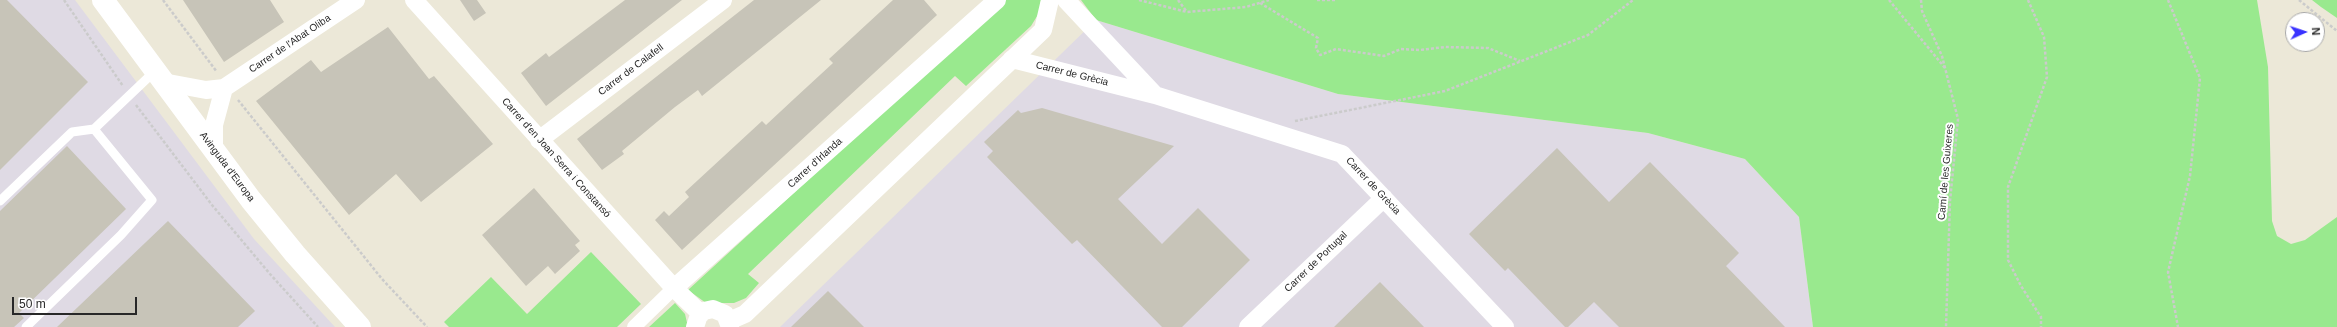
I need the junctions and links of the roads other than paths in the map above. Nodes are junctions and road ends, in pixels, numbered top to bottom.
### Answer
1 (103, 0) edge
2 (356, 0) edge
3 (414, 0) edge
4 (723, 0) edge
5 (997, 0) edge
6 (1050, 0) edge
7 (1066, 0) edge
8 (1012, 60) junction
9 (159, 77) junction
10 (226, 86) junction
11 (206, 90) junction
12 (1155, 95) junction
13 (218, 106) junction
14 (187, 114) junction
15 (94, 128) junction
16 (540, 140) junction
17 (214, 148) junction
18 (1384, 198) junction
19 (0, 201) edge
20 (674, 288) junction
21 (698, 320) edge
22 (730, 324) edge
23 (26, 327) edge
24 (360, 327) edge
25 (634, 327) edge
26 (1248, 327) edge
27 (1505, 327) edge

1 - 9 street, Avinguda d'Europa
2 - 10 street, Carrer de l'Abat Oliba
3 - 16 street, Carrer d'en Joan Serra i Constansó
4 - 16 street, Carrer de Calafell
5 - 20 street, Carrer d'Irlanda
6 - 8 street
7 - 12 street, Carrer de Grècia
8 - 12 street, Carrer de Grècia
8 - 22 street
9 - 11 street, Carrer de l'Abat Oliba
9 - 14 street, Avinguda d'Europa
9 - 15 lane
10 - 11 street, Carrer de l'Abat Oliba
10 - 13 street
11 - 14 street
12 - 18 street, Carrer de Grècia
13 - 14 street
13 - 17 street
14 - 17 street, Avinguda d'Europa
15 - 19 lane
15 - 23 lane
16 - 20 street, Carrer d'en Joan Serra i Constansó
17 - 24 street, Avinguda d'Europa
18 - 26 street, Carrer de Portugal
18 - 27 street, Carrer de Grècia
20 - 21 street, Carrer d'en Joan Serra i Constansó
20 - 25 street, Carrer d'Irlanda
21 - 22 street

